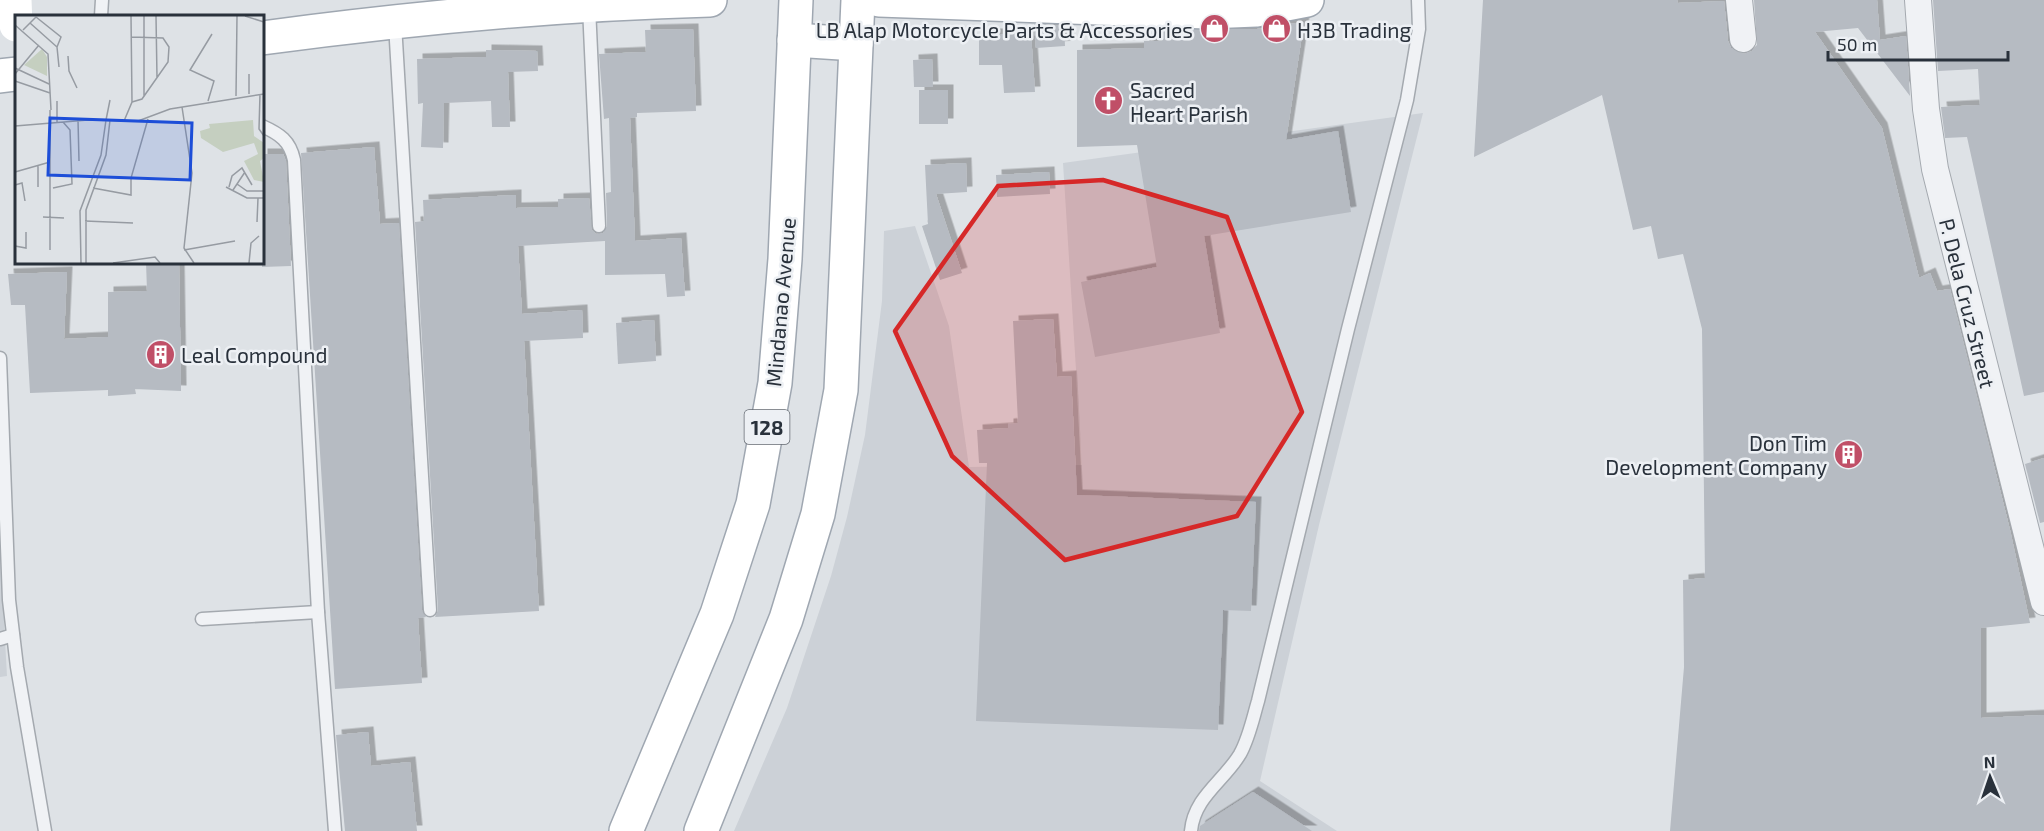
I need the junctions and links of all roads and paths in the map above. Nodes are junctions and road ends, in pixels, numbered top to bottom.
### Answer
1 (15, 0) edge
2 (102, 0) edge
3 (710, 0) edge
4 (796, 0) edge
5 (858, 0) edge
6 (879, 0) edge
7 (1307, 0) edge
8 (1418, 0) edge
9 (1739, 0) edge
10 (1918, 0) edge
11 (1008, 2) edge
12 (1061, 2) edge
13 (589, 3) edge
14 (16, 15) edge
15 (101, 15) edge
16 (394, 21) junction
17 (264, 38) edge
18 (1743, 39) dead end
19 (794, 40) junction
20 (856, 44) junction
21 (15, 74) edge
22 (0, 76) edge
23 (264, 127) edge
24 (599, 226) dead end
25 (0, 358) edge
26 (0, 364) edge
27 (2044, 602) edge
28 (430, 610) dead end
29 (318, 612) junction
30 (202, 619) dead end
31 (13, 635) junction
32 (0, 639) edge
33 (45, 831) edge
34 (335, 831) edge
35 (626, 831) edge
36 (701, 831) edge
37 (1191, 831) edge

1 - 14 main road
2 - 15 lane
3 - 13 main road
4 - 19 main road, Mindanao Avenue / 128
5 - 20 main road
6 - 11 main road
7 - 12 main road
8 - 37 lane
9 - 18 street
10 - 27 street, P. Dela Cruz Street
11 - 12 main road
13 - 16 main road
13 - 24 lane
16 - 17 main road
16 - 28 lane
19 - 20 main road
19 - 35 main road, Mindanao Avenue / 128
20 - 36 main road
21 - 22 main road
23 - 29 lane
25 - 26 lane
26 - 31 lane
29 - 30 lane
29 - 34 lane
31 - 32 lane
31 - 33 lane

